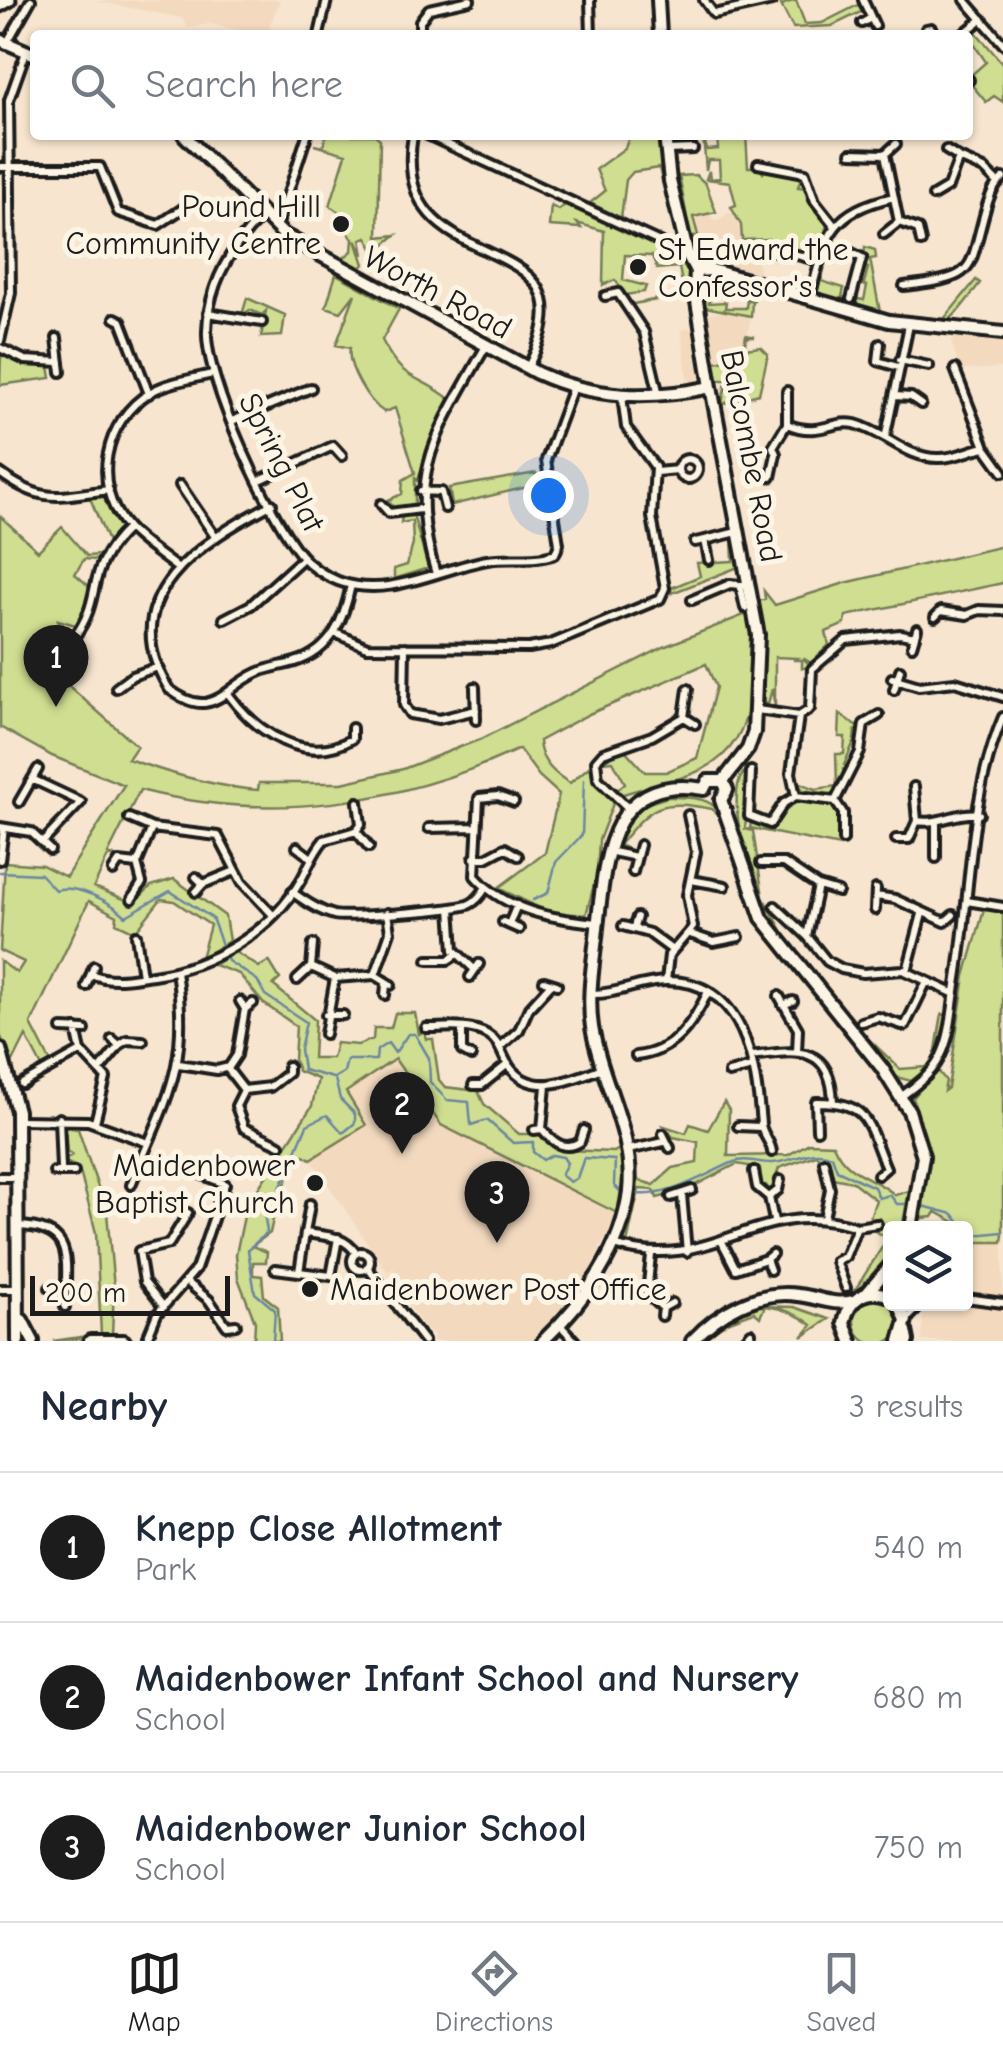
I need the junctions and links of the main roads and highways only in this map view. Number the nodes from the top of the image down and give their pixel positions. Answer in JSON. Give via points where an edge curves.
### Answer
{"nodes":[{"id":1,"x":9,"y":0,"type":"edge"},
{"id":2,"x":0,"y":5,"type":"edge"}],
"edges":[{"from":1,"to":2,"type":"main road"}]}
